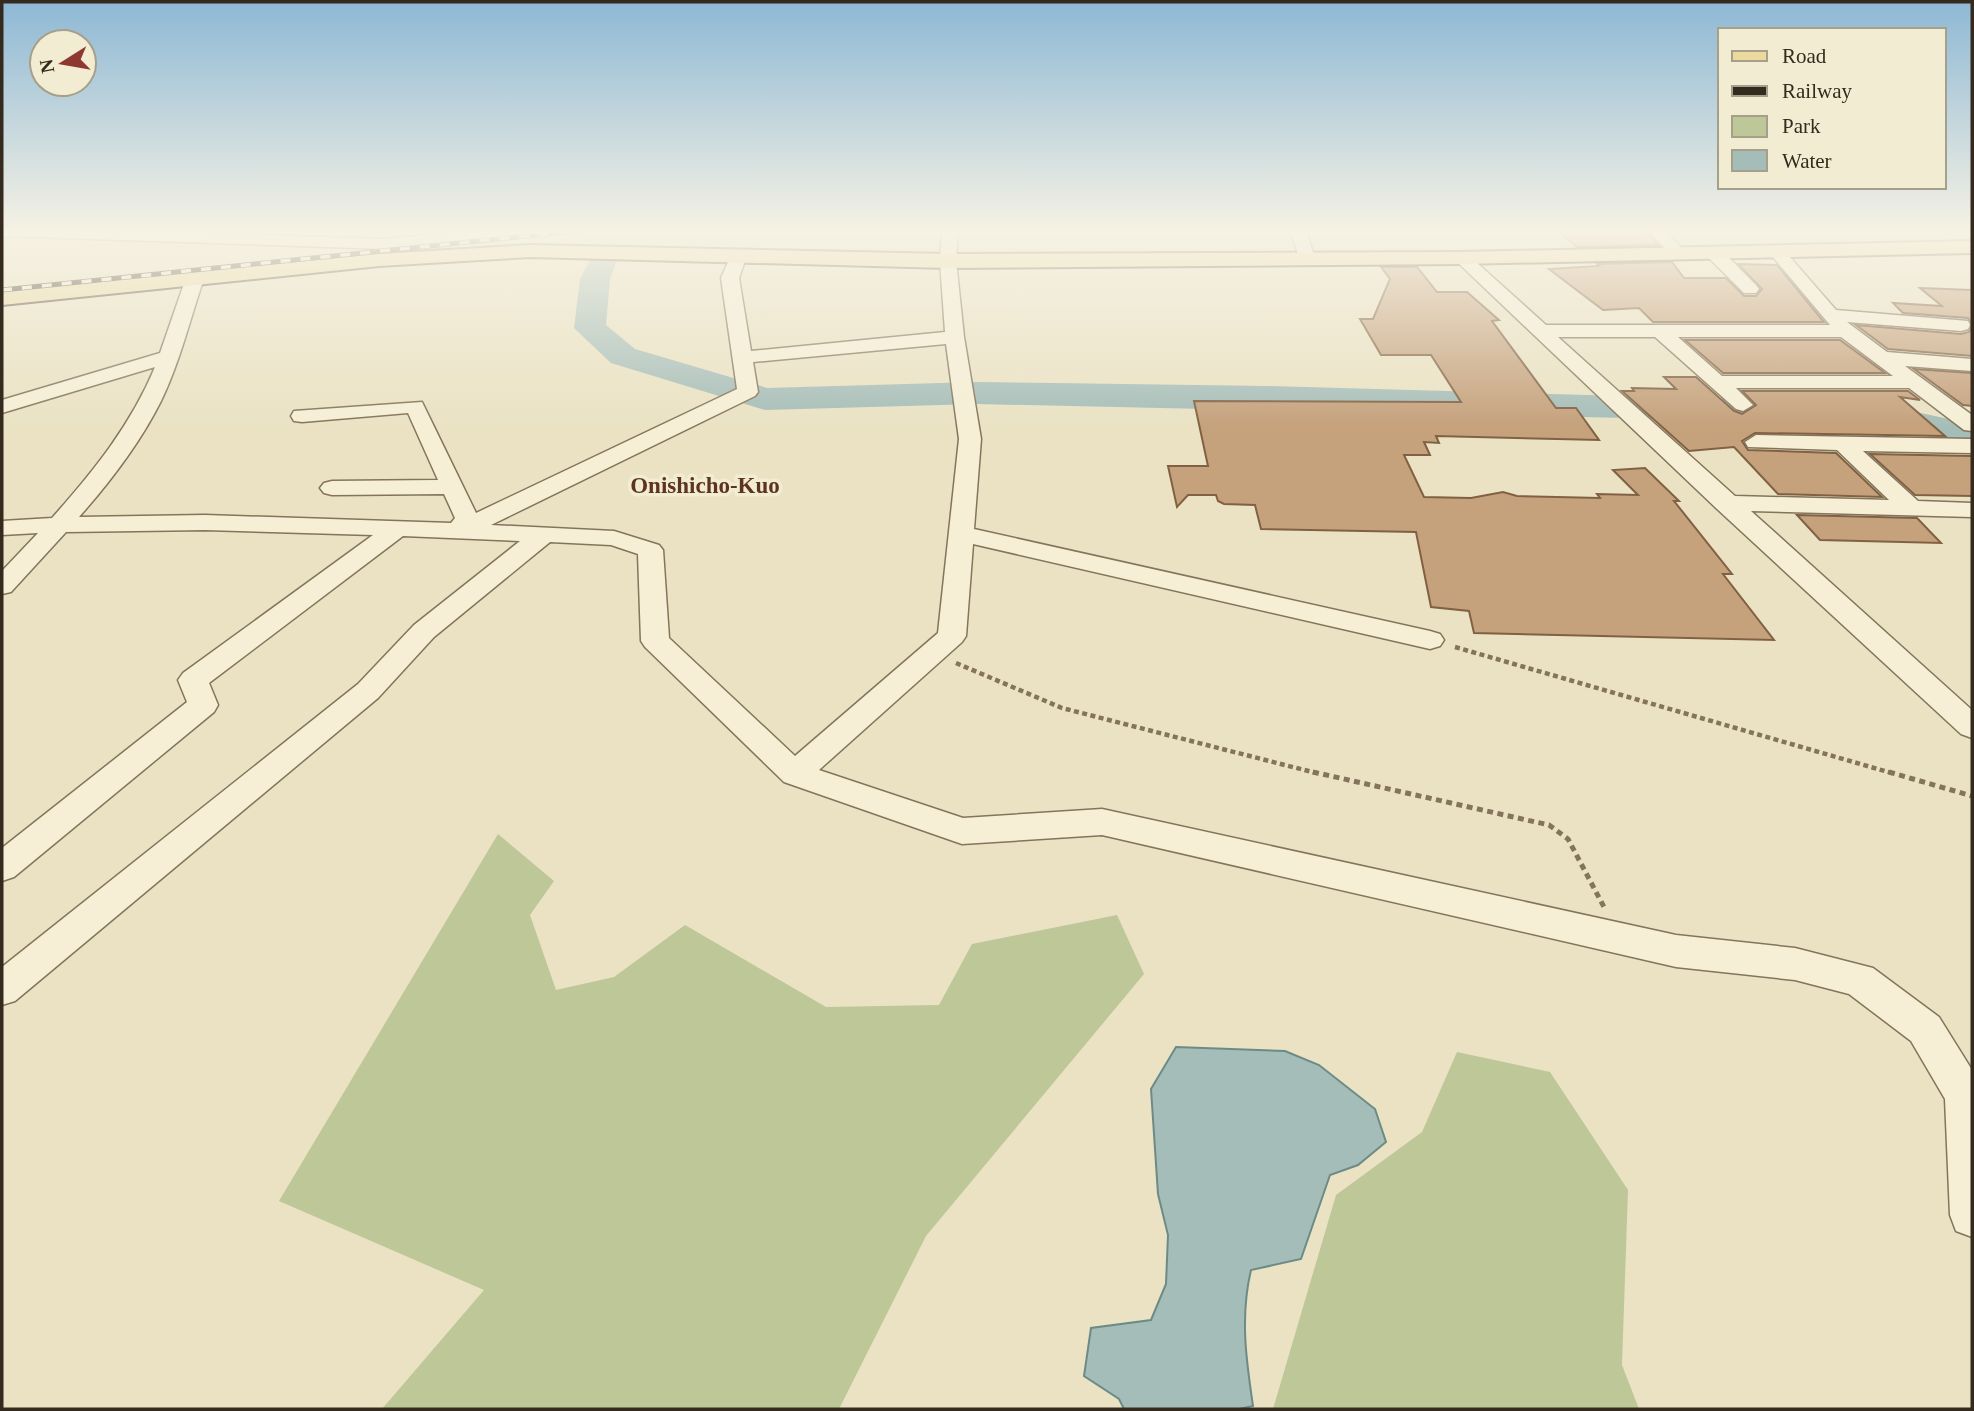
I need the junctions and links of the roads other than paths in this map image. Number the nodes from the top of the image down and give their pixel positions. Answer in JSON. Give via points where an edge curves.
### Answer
{"nodes":[{"id":1,"x":23,"y":296,"type":"edge"},
{"id":2,"x":189,"y":296,"type":"edge"},
{"id":3,"x":733,"y":296,"type":"edge"},
{"id":4,"x":951,"y":296,"type":"edge"},
{"id":5,"x":1501,"y":296,"type":"edge"},
{"id":6,"x":1818,"y":296,"type":"edge"},
{"id":7,"x":2,"y":298,"type":"edge"},
{"id":8,"x":1703,"y":309,"type":"dead end"},
{"id":9,"x":1839,"y":323,"type":"junction"},
{"id":10,"x":1961,"y":325,"type":"dead end"},
{"id":11,"x":1659,"y":330,"type":"junction"},
{"id":12,"x":1728,"y":330,"type":"junction"},
{"id":13,"x":1539,"y":331,"type":"junction"},
{"id":14,"x":955,"y":337,"type":"junction"},
{"id":15,"x":168,"y":357,"type":"junction"},
{"id":16,"x":745,"y":358,"type":"junction"},
{"id":17,"x":1880,"y":358,"type":"junction"},
{"id":18,"x":1972,"y":365,"type":"edge"},
{"id":19,"x":1717,"y":382,"type":"junction"},
{"id":20,"x":1914,"y":382,"type":"junction"},
{"id":21,"x":1743,"y":405,"type":"dead end"},
{"id":22,"x":2,"y":407,"type":"edge"},
{"id":23,"x":1962,"y":410,"type":"edge"},
{"id":24,"x":302,"y":415,"type":"dead end"},
{"id":25,"x":1972,"y":425,"type":"edge"},
{"id":26,"x":1756,"y":442,"type":"dead end"},
{"id":27,"x":1844,"y":444,"type":"junction"},
{"id":28,"x":1972,"y":446,"type":"edge"},
{"id":29,"x":452,"y":487,"type":"junction"},
{"id":30,"x":332,"y":488,"type":"dead end"},
{"id":31,"x":1724,"y":503,"type":"junction"},
{"id":32,"x":1911,"y":508,"type":"junction"},
{"id":33,"x":1972,"y":510,"type":"edge"},
{"id":34,"x":62,"y":524,"type":"junction"},
{"id":35,"x":2,"y":528,"type":"edge"},
{"id":36,"x":397,"y":530,"type":"junction"},
{"id":37,"x":457,"y":531,"type":"junction"},
{"id":38,"x":544,"y":534,"type":"junction"},
{"id":39,"x":961,"y":534,"type":"junction"},
{"id":40,"x":2,"y":586,"type":"edge"},
{"id":41,"x":1430,"y":639,"type":"road end"},
{"id":42,"x":1972,"y":727,"type":"edge"},
{"id":43,"x":795,"y":774,"type":"junction"},
{"id":44,"x":2,"y":867,"type":"edge"},
{"id":45,"x":2,"y":989,"type":"edge"},
{"id":46,"x":1972,"y":1215,"type":"edge"}],
"edges":[{"from":1,"to":7,"type":"main road"},
{"from":2,"to":15,"type":"street"},
{"from":3,"to":16,"type":"street"},
{"from":4,"to":14,"type":"street"},
{"from":5,"to":13,"type":"street"},
{"from":6,"to":9,"type":"street"},
{"from":8,"to":12,"type":"street"},
{"from":9,"to":10,"type":"street"},
{"from":9,"to":12,"type":"street"},
{"from":9,"to":17,"type":"street"},
{"from":11,"to":12,"type":"street"},
{"from":11,"to":13,"type":"street"},
{"from":11,"to":19,"type":"street"},
{"from":13,"to":31,"type":"street"},
{"from":14,"to":16,"type":"street"},
{"from":14,"to":39,"type":"street","via":[[970,439]]},
{"from":15,"to":22,"type":"street"},
{"from":15,"to":34,"type":"street","via":[[142,416]]},
{"from":16,"to":37,"type":"street","via":[[748,392]]},
{"from":17,"to":18,"type":"street"},
{"from":17,"to":20,"type":"street"},
{"from":19,"to":20,"type":"street"},
{"from":19,"to":21,"type":"street"},
{"from":20,"to":23,"type":"street"},
{"from":23,"to":25,"type":"street"},
{"from":24,"to":29,"type":"street","via":[[415,406]]},
{"from":26,"to":27,"type":"street"},
{"from":27,"to":28,"type":"street"},
{"from":27,"to":32,"type":"street"},
{"from":29,"to":30,"type":"street"},
{"from":29,"to":37,"type":"street","via":[[467,519]]},
{"from":31,"to":32,"type":"street"},
{"from":31,"to":42,"type":"street"},
{"from":32,"to":33,"type":"street"},
{"from":34,"to":35,"type":"street"},
{"from":34,"to":36,"type":"street","via":[[307,524]]},
{"from":34,"to":40,"type":"street"},
{"from":36,"to":37,"type":"street"},
{"from":36,"to":44,"type":"street","via":[[193,680],[203,705]]},
{"from":37,"to":38,"type":"street"},
{"from":38,"to":43,"type":"street","via":[[614,538],[650,550],[655,641]]},
{"from":38,"to":45,"type":"street","via":[[424,631],[368,691]]},
{"from":39,"to":41,"type":"street"},
{"from":39,"to":43,"type":"street","via":[[953,636]]},
{"from":43,"to":46,"type":"street","via":[[962,831],[1102,822],[1676,951],[1795,964],[1860,979],[1925,1029],[1965,1095]]}]}
